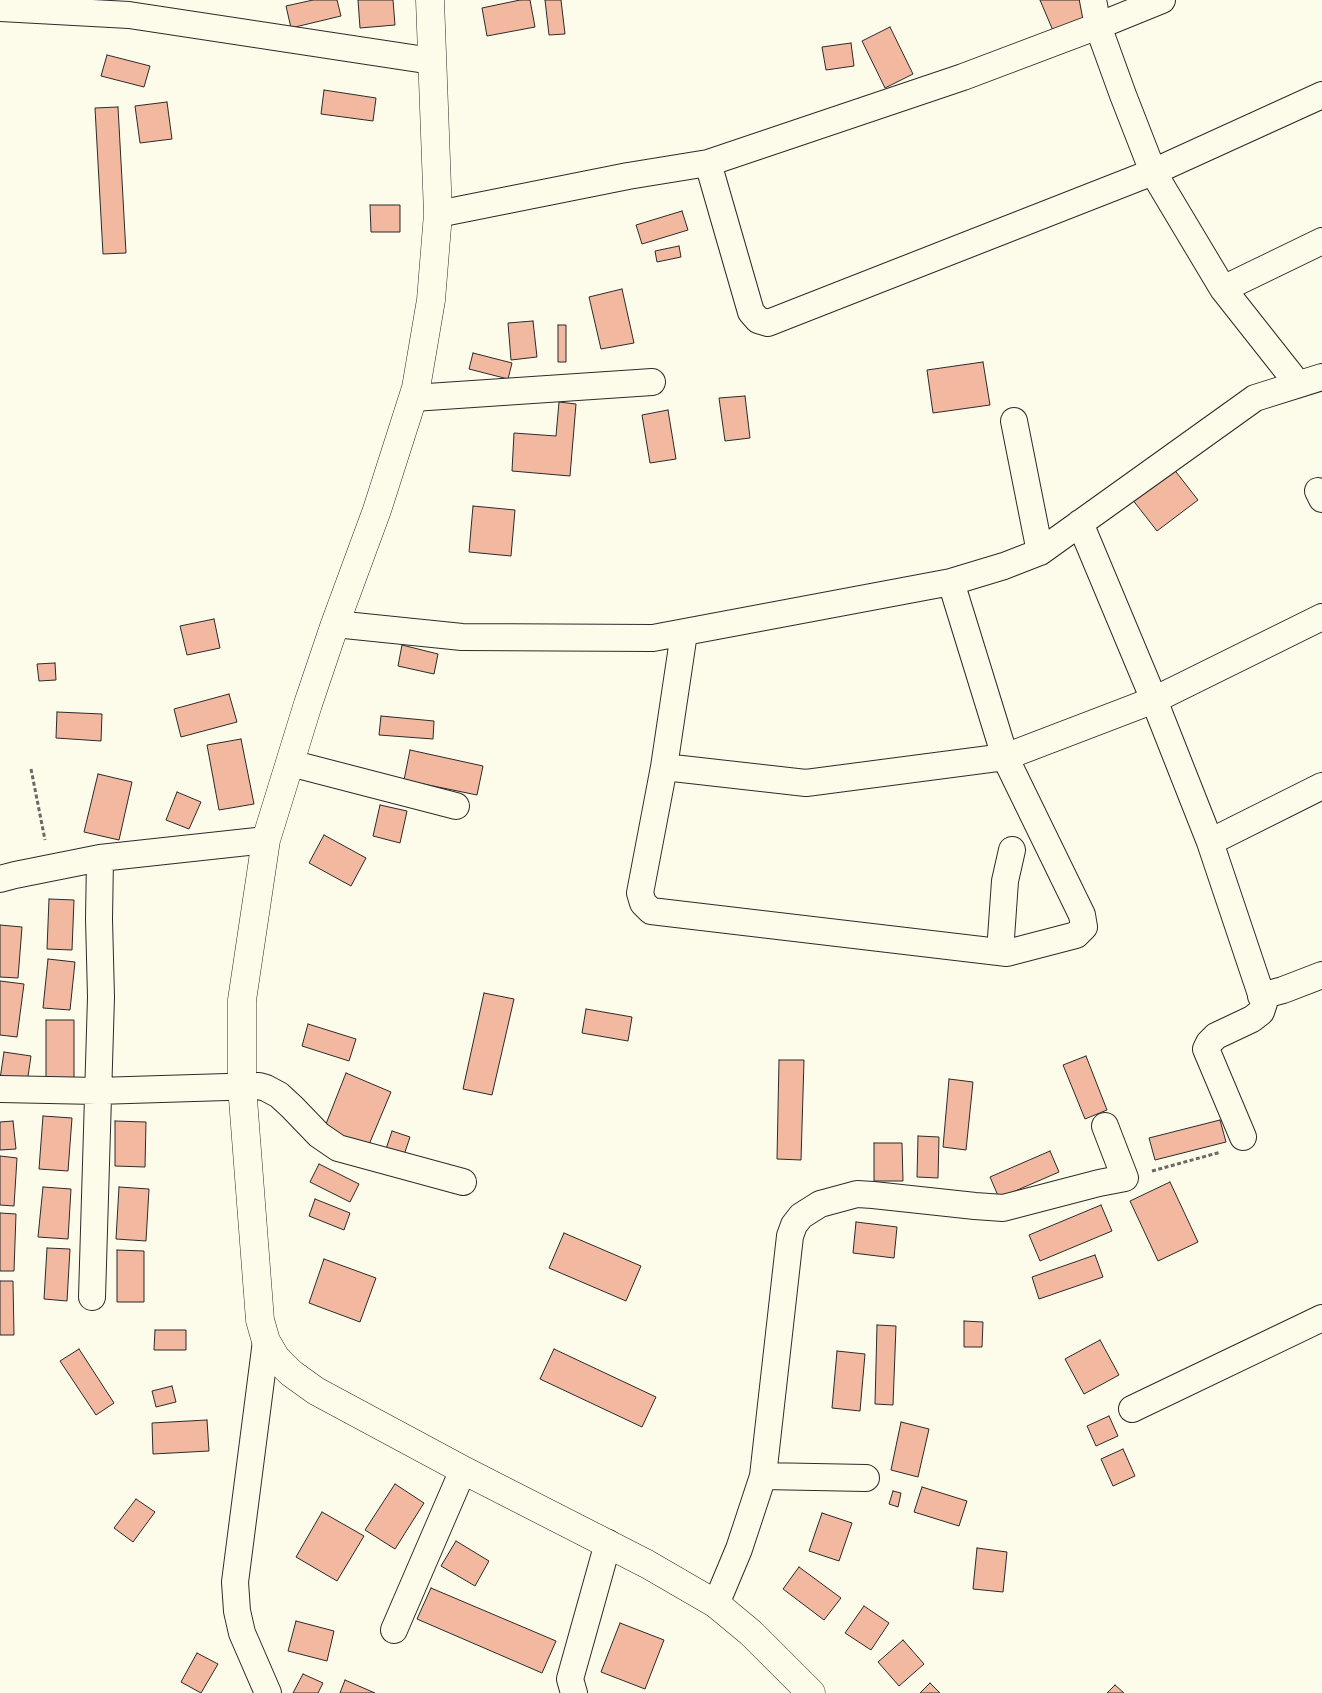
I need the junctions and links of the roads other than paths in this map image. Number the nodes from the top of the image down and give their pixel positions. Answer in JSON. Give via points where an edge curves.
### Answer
{"nodes":[{"id":1,"x":430,"y":0,"type":"edge"},
{"id":2,"x":1093,"y":0,"type":"edge"},
{"id":3,"x":1162,"y":0,"type":"edge"},
{"id":4,"x":0,"y":8,"type":"edge"},
{"id":5,"x":1098,"y":26,"type":"junction"},
{"id":6,"x":432,"y":61,"type":"junction"},
{"id":7,"x":1322,"y":95,"type":"edge"},
{"id":8,"x":708,"y":163,"type":"junction"},
{"id":9,"x":1153,"y":172,"type":"junction"},
{"id":10,"x":438,"y":214,"type":"junction"},
{"id":11,"x":1322,"y":241,"type":"edge"},
{"id":12,"x":1223,"y":289,"type":"junction"},
{"id":13,"x":1310,"y":380,"type":"edge"},
{"id":14,"x":652,"y":382,"type":"dead end"},
{"id":15,"x":413,"y":398,"type":"junction"},
{"id":16,"x":1014,"y":421,"type":"dead end"},
{"id":17,"x":1080,"y":524,"type":"junction"},
{"id":18,"x":1040,"y":552,"type":"junction"},
{"id":19,"x":951,"y":582,"type":"junction"},
{"id":20,"x":1322,"y":617,"type":"edge"},
{"id":21,"x":335,"y":624,"type":"junction"},
{"id":22,"x":684,"y":632,"type":"junction"},
{"id":23,"x":1154,"y":700,"type":"junction"},
{"id":24,"x":1005,"y":756,"type":"junction"},
{"id":25,"x":290,"y":763,"type":"junction"},
{"id":26,"x":664,"y":767,"type":"junction"},
{"id":27,"x":1322,"y":786,"type":"edge"},
{"id":28,"x":456,"y":806,"type":"dead end"},
{"id":29,"x":266,"y":840,"type":"junction"},
{"id":30,"x":1210,"y":842,"type":"junction"},
{"id":31,"x":1012,"y":850,"type":"dead end"},
{"id":32,"x":100,"y":858,"type":"junction"},
{"id":33,"x":0,"y":879,"type":"edge"},
{"id":34,"x":1000,"y":952,"type":"junction"},
{"id":35,"x":1322,"y":975,"type":"edge"},
{"id":36,"x":1261,"y":996,"type":"junction"},
{"id":37,"x":242,"y":1086,"type":"junction"},
{"id":38,"x":0,"y":1089,"type":"edge"},
{"id":39,"x":97,"y":1091,"type":"junction"},
{"id":40,"x":1105,"y":1126,"type":"dead end"},
{"id":41,"x":1243,"y":1137,"type":"road end"},
{"id":42,"x":463,"y":1182,"type":"dead end"},
{"id":43,"x":92,"y":1297,"type":"dead end"},
{"id":44,"x":1322,"y":1318,"type":"edge"},
{"id":45,"x":266,"y":1341,"type":"junction"},
{"id":46,"x":1132,"y":1409,"type":"dead end"},
{"id":47,"x":463,"y":1470,"type":"junction"},
{"id":48,"x":763,"y":1476,"type":"junction"},
{"id":49,"x":866,"y":1478,"type":"dead end"},
{"id":50,"x":608,"y":1543,"type":"junction"},
{"id":51,"x":716,"y":1604,"type":"junction"},
{"id":52,"x":394,"y":1630,"type":"dead end"},
{"id":53,"x":268,"y":1693,"type":"edge"},
{"id":54,"x":574,"y":1693,"type":"edge"},
{"id":55,"x":811,"y":1693,"type":"edge"}],
"edges":[{"from":1,"to":6,"type":"street"},
{"from":2,"to":5,"type":"street"},
{"from":3,"to":5,"type":"street"},
{"from":4,"to":6,"type":"street","via":[[129,15]]},
{"from":5,"to":8,"type":"street","via":[[963,77]]},
{"from":5,"to":9,"type":"street"},
{"from":6,"to":10,"type":"street"},
{"from":7,"to":9,"type":"street"},
{"from":8,"to":9,"type":"street","via":[[751,312],[758,320],[768,323]]},
{"from":8,"to":10,"type":"street"},
{"from":9,"to":12,"type":"street"},
{"from":10,"to":15,"type":"street","via":[[431,300]]},
{"from":11,"to":12,"type":"street"},
{"from":12,"to":13,"type":"street"},
{"from":13,"to":17,"type":"street","via":[[1256,398]]},
{"from":14,"to":15,"type":"street"},
{"from":15,"to":21,"type":"street","via":[[377,510]]},
{"from":16,"to":18,"type":"street"},
{"from":17,"to":18,"type":"street"},
{"from":17,"to":23,"type":"street"},
{"from":18,"to":19,"type":"street"},
{"from":19,"to":22,"type":"street"},
{"from":19,"to":24,"type":"street"},
{"from":20,"to":23,"type":"street"},
{"from":21,"to":22,"type":"street","via":[[462,637],[653,638]]},
{"from":21,"to":25,"type":"street"},
{"from":22,"to":26,"type":"street"},
{"from":23,"to":24,"type":"street"},
{"from":23,"to":30,"type":"street"},
{"from":24,"to":26,"type":"street","via":[[806,783]]},
{"from":24,"to":34,"type":"street","via":[[1082,915],[1084,927],[1076,935]]},
{"from":25,"to":28,"type":"street"},
{"from":25,"to":29,"type":"street"},
{"from":26,"to":34,"type":"street","via":[[640,893],[643,903],[651,911]]},
{"from":27,"to":30,"type":"street"},
{"from":29,"to":32,"type":"street"},
{"from":29,"to":37,"type":"street","via":[[242,1000]]},
{"from":30,"to":36,"type":"street"},
{"from":31,"to":34,"type":"street","via":[[1005,881]]},
{"from":32,"to":33,"type":"street"},
{"from":32,"to":39,"type":"street","via":[[101,997]]},
{"from":35,"to":36,"type":"street"},
{"from":36,"to":41,"type":"street","via":[[1264,1004],[1261,1012],[1216,1036],[1206,1049]]},
{"from":37,"to":39,"type":"street"},
{"from":37,"to":42,"type":"street","via":[[259,1086],[279,1095],[319,1135],[338,1148]]},
{"from":37,"to":45,"type":"street","via":[[257,1298]]},
{"from":38,"to":39,"type":"street"},
{"from":39,"to":43,"type":"street"},
{"from":40,"to":48,"type":"street","via":[[1125,1178],[1003,1208],[857,1194],[820,1204],[801,1216],[790,1236]]},
{"from":44,"to":46,"type":"street"},
{"from":45,"to":47,"type":"street","via":[[291,1374]]},
{"from":45,"to":53,"type":"street","via":[[235,1582],[242,1633]]},
{"from":47,"to":50,"type":"street"},
{"from":47,"to":52,"type":"street"},
{"from":48,"to":49,"type":"street"},
{"from":48,"to":51,"type":"street","via":[[739,1549]]},
{"from":50,"to":51,"type":"street"},
{"from":50,"to":54,"type":"street","via":[[570,1679]]},
{"from":51,"to":55,"type":"street","via":[[751,1633]]}]}
